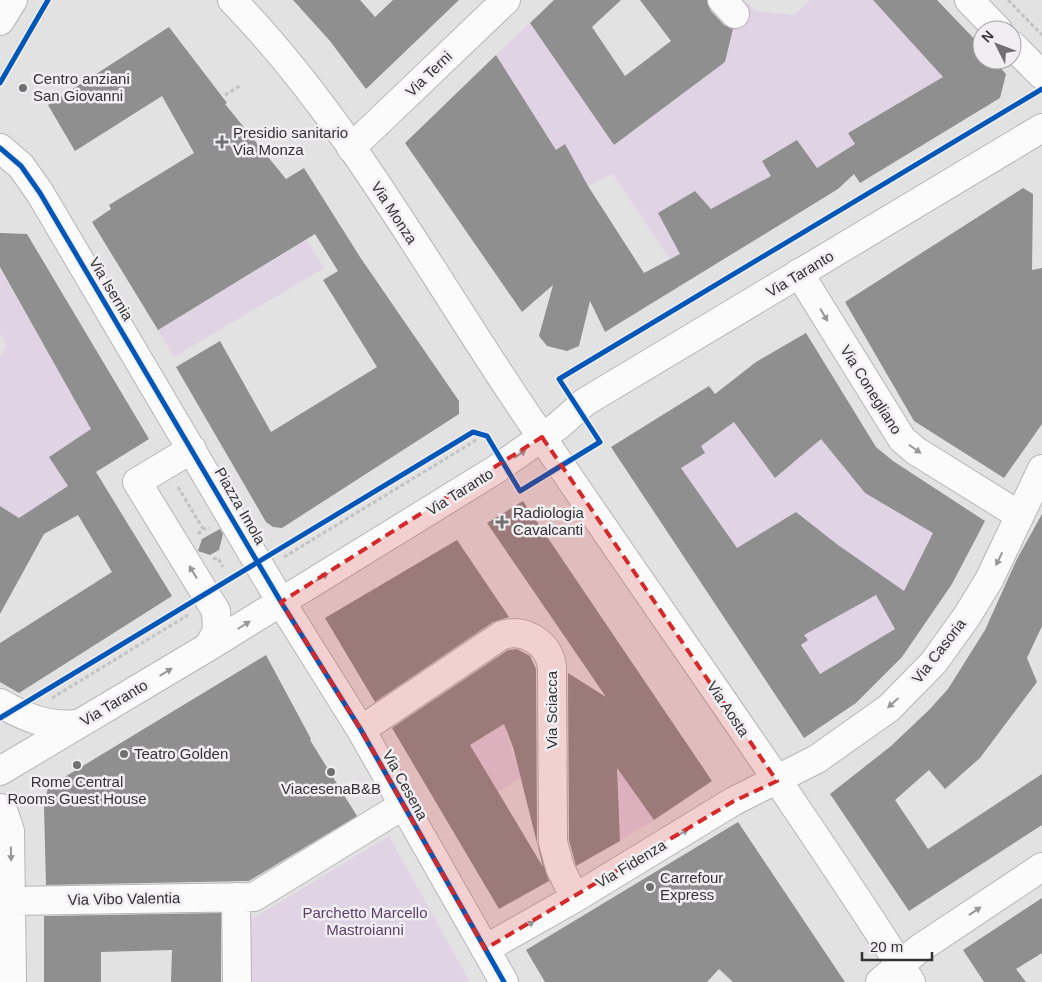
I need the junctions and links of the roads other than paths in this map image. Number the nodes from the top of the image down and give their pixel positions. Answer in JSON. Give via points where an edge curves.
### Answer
{"nodes":[{"id":1,"x":13,"y":0,"type":"edge"},
{"id":2,"x":232,"y":0,"type":"edge"},
{"id":3,"x":506,"y":0,"type":"edge"},
{"id":4,"x":969,"y":0,"type":"edge"},
{"id":5,"x":988,"y":20,"type":"edge"},
{"id":6,"x":0,"y":22,"type":"edge"},
{"id":7,"x":1022,"y":55,"type":"edge"},
{"id":8,"x":1042,"y":76,"type":"edge"},
{"id":9,"x":1042,"y":128,"type":"edge"},
{"id":10,"x":0,"y":148,"type":"edge"},
{"id":11,"x":351,"y":148,"type":"junction"},
{"id":12,"x":799,"y":273,"type":"junction"},
{"id":13,"x":542,"y":437,"type":"junction"},
{"id":14,"x":192,"y":449,"type":"junction"},
{"id":15,"x":1042,"y":469,"type":"edge"},
{"id":16,"x":1019,"y":515,"type":"junction"},
{"id":17,"x":281,"y":602,"type":"junction"},
{"id":18,"x":208,"y":647,"type":"junction"},
{"id":19,"x":0,"y":704,"type":"edge"},
{"id":20,"x":78,"y":724,"type":"junction"},
{"id":21,"x":361,"y":730,"type":"junction"},
{"id":22,"x":0,"y":771,"type":"edge"},
{"id":23,"x":777,"y":781,"type":"junction"},
{"id":24,"x":402,"y":806,"type":"junction"},
{"id":25,"x":0,"y":808,"type":"edge"},
{"id":26,"x":1042,"y":867,"type":"edge"},
{"id":27,"x":236,"y":896,"type":"junction"},
{"id":28,"x":575,"y":898,"type":"junction"},
{"id":29,"x":12,"y":901,"type":"junction"},
{"id":30,"x":485,"y":949,"type":"junction"},
{"id":31,"x":906,"y":973,"type":"edge"},
{"id":32,"x":12,"y":982,"type":"edge"},
{"id":33,"x":237,"y":982,"type":"edge"},
{"id":34,"x":504,"y":982,"type":"edge"},
{"id":35,"x":880,"y":982,"type":"edge"}],
"edges":[{"from":1,"to":6,"type":"street"},
{"from":2,"to":11,"type":"street","name":"Via Monza","via":[[274,45]]},
{"from":3,"to":11,"type":"street","name":"Via Terni"},
{"from":4,"to":5,"type":"street"},
{"from":7,"to":8,"type":"street"},
{"from":9,"to":12,"type":"street","name":"Via Taranto"},
{"from":10,"to":14,"type":"street","name":"Via Isernia","via":[[21,166],[40,193]]},
{"from":11,"to":13,"type":"street","name":"Via Monza"},
{"from":12,"to":13,"type":"street","name":"Via Taranto","via":[[586,402]]},
{"from":12,"to":16,"type":"street","name":"Via Conegliano","one_way":true,"via":[[902,439]]},
{"from":17,"to":13,"type":"street","name":"Via Taranto","one_way":true,"via":[[504,464]]},
{"from":13,"to":23,"type":"street","name":"Via Aosta"},
{"from":14,"to":17,"type":"street","name":"Piazza Imola"},
{"from":18,"to":14,"type":"street","one_way":true,"via":[[216,631],[216,611],[137,482]]},
{"from":15,"to":16,"type":"street","name":"Via Casoria"},
{"from":16,"to":23,"type":"street","name":"Via Casoria","one_way":true,"via":[[980,597],[948,645],[920,678],[864,728]]},
{"from":18,"to":17,"type":"street","name":"Via Taranto","one_way":true},
{"from":17,"to":21,"type":"street","name":"Via Cesena"},
{"from":20,"to":18,"type":"street","name":"Via Taranto","one_way":true},
{"from":19,"to":20,"type":"street","via":[[39,722],[57,726]]},
{"from":20,"to":22,"type":"street","name":"Via Taranto"},
{"from":21,"to":24,"type":"street","name":"Via Cesena"},
{"from":21,"to":28,"type":"street","name":"Via Sciacca","via":[[502,635],[522,634],[541,644],[548,650],[552,667],[553,842],[560,868]]},
{"from":28,"to":23,"type":"street","name":"Via Fidenza","one_way":true,"via":[[734,802]]},
{"from":23,"to":31,"type":"street","name":"Via Aosta"},
{"from":24,"to":27,"type":"street","name":"Via Vibo Valentia","via":[[254,897]]},
{"from":24,"to":30,"type":"street","name":"Via Cesena"},
{"from":25,"to":29,"type":"street","one_way":true,"via":[[10,831]]},
{"from":31,"to":26,"type":"street","one_way":true},
{"from":27,"to":29,"type":"street","name":"Via Vibo Valentia"},
{"from":27,"to":33,"type":"street"},
{"from":30,"to":28,"type":"street","name":"Via Fidenza","one_way":true},
{"from":29,"to":32,"type":"street"},
{"from":30,"to":34,"type":"street","name":"Via Cesena"},
{"from":31,"to":35,"type":"street"}]}
